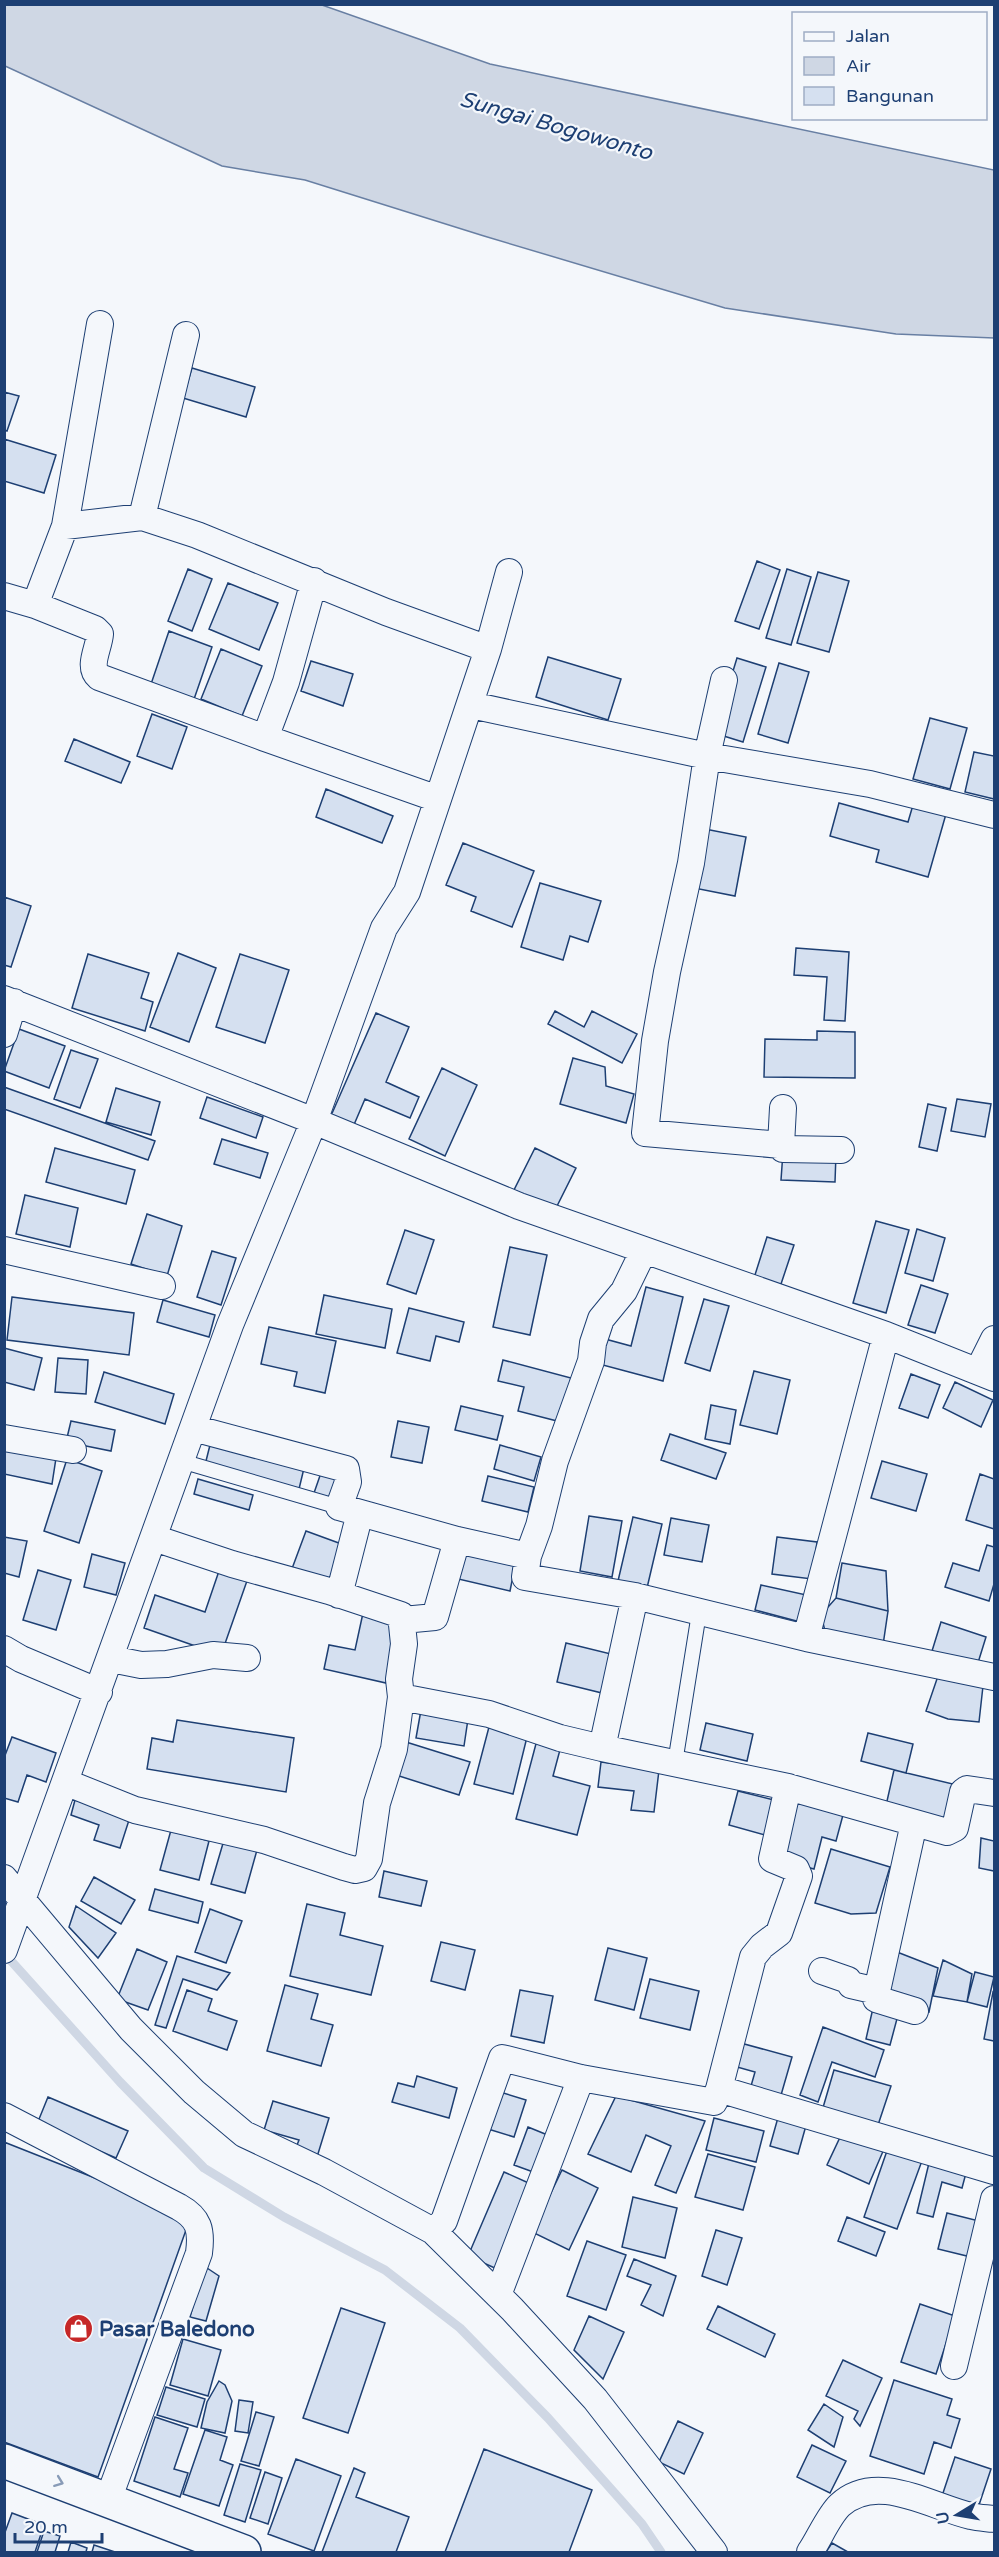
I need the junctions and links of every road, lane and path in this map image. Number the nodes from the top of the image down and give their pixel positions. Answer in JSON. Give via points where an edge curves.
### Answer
{"nodes":[{"id":1,"x":100,"y":324,"type":"dead end"},
{"id":2,"x":186,"y":335,"type":"dead end"},
{"id":3,"x":142,"y":517,"type":"junction"},
{"id":4,"x":65,"y":526,"type":"junction"},
{"id":5,"x":509,"y":572,"type":"dead end"},
{"id":6,"x":314,"y":582,"type":"junction"},
{"id":7,"x":4,"y":596,"type":"edge"},
{"id":8,"x":35,"y":606,"type":"junction"},
{"id":9,"x":489,"y":649,"type":"junction"},
{"id":10,"x":724,"y":680,"type":"dead end"},
{"id":11,"x":471,"y":705,"type":"junction"},
{"id":12,"x":265,"y":738,"type":"junction"},
{"id":13,"x":707,"y":756,"type":"junction"},
{"id":14,"x":438,"y":799,"type":"junction"},
{"id":15,"x":994,"y":815,"type":"edge"},
{"id":16,"x":9,"y":1001,"type":"edge"},
{"id":17,"x":4,"y":1034,"type":"edge"},
{"id":18,"x":783,"y":1108,"type":"dead end"},
{"id":19,"x":314,"y":1121,"type":"junction"},
{"id":20,"x":781,"y":1145,"type":"junction"},
{"id":21,"x":841,"y":1150,"type":"dead end"},
{"id":22,"x":644,"y":1250,"type":"junction"},
{"id":23,"x":6,"y":1257,"type":"edge"},
{"id":24,"x":162,"y":1286,"type":"dead end"},
{"id":25,"x":886,"y":1335,"type":"junction"},
{"id":26,"x":994,"y":1339,"type":"edge"},
{"id":27,"x":986,"y":1375,"type":"edge"},
{"id":28,"x":193,"y":1428,"type":"junction"},
{"id":29,"x":4,"y":1438,"type":"edge"},
{"id":30,"x":73,"y":1450,"type":"dead end"},
{"id":31,"x":181,"y":1461,"type":"junction"},
{"id":32,"x":350,"y":1510,"type":"junction"},
{"id":33,"x":154,"y":1538,"type":"junction"},
{"id":34,"x":457,"y":1540,"type":"junction"},
{"id":35,"x":528,"y":1556,"type":"junction"},
{"id":36,"x":339,"y":1594,"type":"junction"},
{"id":37,"x":635,"y":1596,"type":"junction"},
{"id":38,"x":699,"y":1613,"type":"junction"},
{"id":39,"x":403,"y":1620,"type":"junction"},
{"id":40,"x":806,"y":1638,"type":"junction"},
{"id":41,"x":4,"y":1649,"type":"edge"},
{"id":42,"x":247,"y":1658,"type":"dead end"},
{"id":43,"x":111,"y":1659,"type":"junction"},
{"id":44,"x":994,"y":1677,"type":"edge"},
{"id":45,"x":99,"y":1692,"type":"junction"},
{"id":46,"x":401,"y":1696,"type":"junction"},
{"id":47,"x":602,"y":1748,"type":"junction"},
{"id":48,"x":675,"y":1763,"type":"junction"},
{"id":49,"x":65,"y":1782,"type":"junction"},
{"id":50,"x":788,"y":1787,"type":"junction"},
{"id":51,"x":994,"y":1793,"type":"edge"},
{"id":52,"x":914,"y":1823,"type":"junction"},
{"id":53,"x":4,"y":1878,"type":"edge"},
{"id":54,"x":20,"y":1910,"type":"junction"},
{"id":55,"x":4,"y":1950,"type":"edge"},
{"id":56,"x":822,"y":1971,"type":"dead end"},
{"id":57,"x":877,"y":1991,"type":"junction"},
{"id":58,"x":915,"y":2012,"type":"dead end"},
{"id":59,"x":581,"y":2078,"type":"junction"},
{"id":60,"x":719,"y":2089,"type":"junction"},
{"id":61,"x":4,"y":2116,"type":"edge"},
{"id":62,"x":994,"y":2171,"type":"edge"},
{"id":63,"x":994,"y":2199,"type":"edge"},
{"id":64,"x":433,"y":2231,"type":"junction"},
{"id":65,"x":498,"y":2295,"type":"junction"},
{"id":66,"x":954,"y":2366,"type":"dead end"},
{"id":67,"x":4,"y":2461,"type":"edge"},
{"id":68,"x":108,"y":2500,"type":"junction"},
{"id":69,"x":994,"y":2518,"type":"edge"},
{"id":70,"x":243,"y":2553,"type":"edge"},
{"id":71,"x":714,"y":2553,"type":"edge"},
{"id":72,"x":810,"y":2553,"type":"edge"}],
"edges":[{"from":1,"to":4,"type":"street"},
{"from":2,"to":3,"type":"street"},
{"from":3,"to":4,"type":"street"},
{"from":3,"to":6,"type":"street"},
{"from":4,"to":8,"type":"street"},
{"from":5,"to":9,"type":"street"},
{"from":6,"to":9,"type":"street"},
{"from":6,"to":12,"type":"street","via":[[286,682]]},
{"from":7,"to":8,"type":"street"},
{"from":8,"to":12,"type":"street","via":[[100,634],[93,666],[99,677]]},
{"from":9,"to":11,"type":"street"},
{"from":10,"to":13,"type":"street"},
{"from":11,"to":13,"type":"street"},
{"from":11,"to":14,"type":"street"},
{"from":12,"to":14,"type":"street"},
{"from":13,"to":15,"type":"street","via":[[870,784]]},
{"from":13,"to":20,"type":"street","via":[[691,864],[655,1041],[645,1133]]},
{"from":14,"to":19,"type":"street","via":[[407,892],[384,928]]},
{"from":16,"to":17,"type":"street"},
{"from":16,"to":19,"type":"street"},
{"from":18,"to":20,"type":"street"},
{"from":19,"to":22,"type":"street","via":[[519,1206]]},
{"from":19,"to":28,"type":"street","via":[[230,1325]]},
{"from":20,"to":21,"type":"street","via":[[783,1149]]},
{"from":22,"to":25,"type":"street"},
{"from":22,"to":35,"type":"street","via":[[624,1291],[601,1319]]},
{"from":23,"to":24,"type":"street"},
{"from":25,"to":27,"type":"street"},
{"from":25,"to":40,"type":"street"},
{"from":26,"to":27,"type":"street"},
{"from":28,"to":31,"type":"street"},
{"from":28,"to":32,"type":"street","via":[[346,1469]]},
{"from":29,"to":30,"type":"street"},
{"from":31,"to":32,"type":"lane"},
{"from":31,"to":33,"type":"street"},
{"from":32,"to":34,"type":"street"},
{"from":32,"to":36,"type":"street"},
{"from":33,"to":36,"type":"street"},
{"from":33,"to":43,"type":"street"},
{"from":34,"to":35,"type":"street"},
{"from":34,"to":39,"type":"street","via":[[435,1617]]},
{"from":35,"to":37,"type":"street","via":[[524,1573],[529,1579]]},
{"from":36,"to":39,"type":"street","via":[[397,1614]]},
{"from":37,"to":38,"type":"street"},
{"from":37,"to":47,"type":"street"},
{"from":38,"to":40,"type":"street"},
{"from":38,"to":48,"type":"lane"},
{"from":39,"to":46,"type":"street"},
{"from":40,"to":44,"type":"street"},
{"from":41,"to":45,"type":"street"},
{"from":42,"to":43,"type":"street","via":[[213,1655],[141,1665]]},
{"from":43,"to":45,"type":"street"},
{"from":45,"to":49,"type":"street"},
{"from":46,"to":47,"type":"street","via":[[489,1714]]},
{"from":46,"to":49,"type":"street","via":[[394,1749],[377,1803],[369,1859],[364,1868],[344,1867],[264,1840],[135,1810]]},
{"from":47,"to":48,"type":"street"},
{"from":48,"to":50,"type":"street"},
{"from":49,"to":54,"type":"street"},
{"from":50,"to":52,"type":"street"},
{"from":50,"to":60,"type":"street","via":[[772,1858],[796,1869],[799,1876],[778,1932],[753,1957]]},
{"from":51,"to":52,"type":"street","via":[[967,1789],[963,1792],[951,1832]]},
{"from":52,"to":57,"type":"street"},
{"from":53,"to":54,"type":"street"},
{"from":54,"to":55,"type":"street"},
{"from":54,"to":64,"type":"street","via":[[130,2029],[244,2134]]},
{"from":56,"to":57,"type":"street","via":[[848,1980],[851,1985]]},
{"from":57,"to":58,"type":"street","via":[[876,1999]]},
{"from":59,"to":60,"type":"street","via":[[714,2102]]},
{"from":59,"to":64,"type":"street","via":[[502,2058],[444,2221]]},
{"from":59,"to":65,"type":"street"},
{"from":60,"to":62,"type":"street"},
{"from":61,"to":68,"type":"street","via":[[193,2215],[198,2229],[199,2253]]},
{"from":63,"to":66,"type":"street"},
{"from":64,"to":65,"type":"street"},
{"from":65,"to":71,"type":"street","via":[[595,2399]]},
{"from":67,"to":68,"type":"main road","one_way":true},
{"from":68,"to":70,"type":"main road"},
{"from":69,"to":72,"type":"street","via":[[972,2516],[876,2490],[856,2495],[839,2506]]}]}
